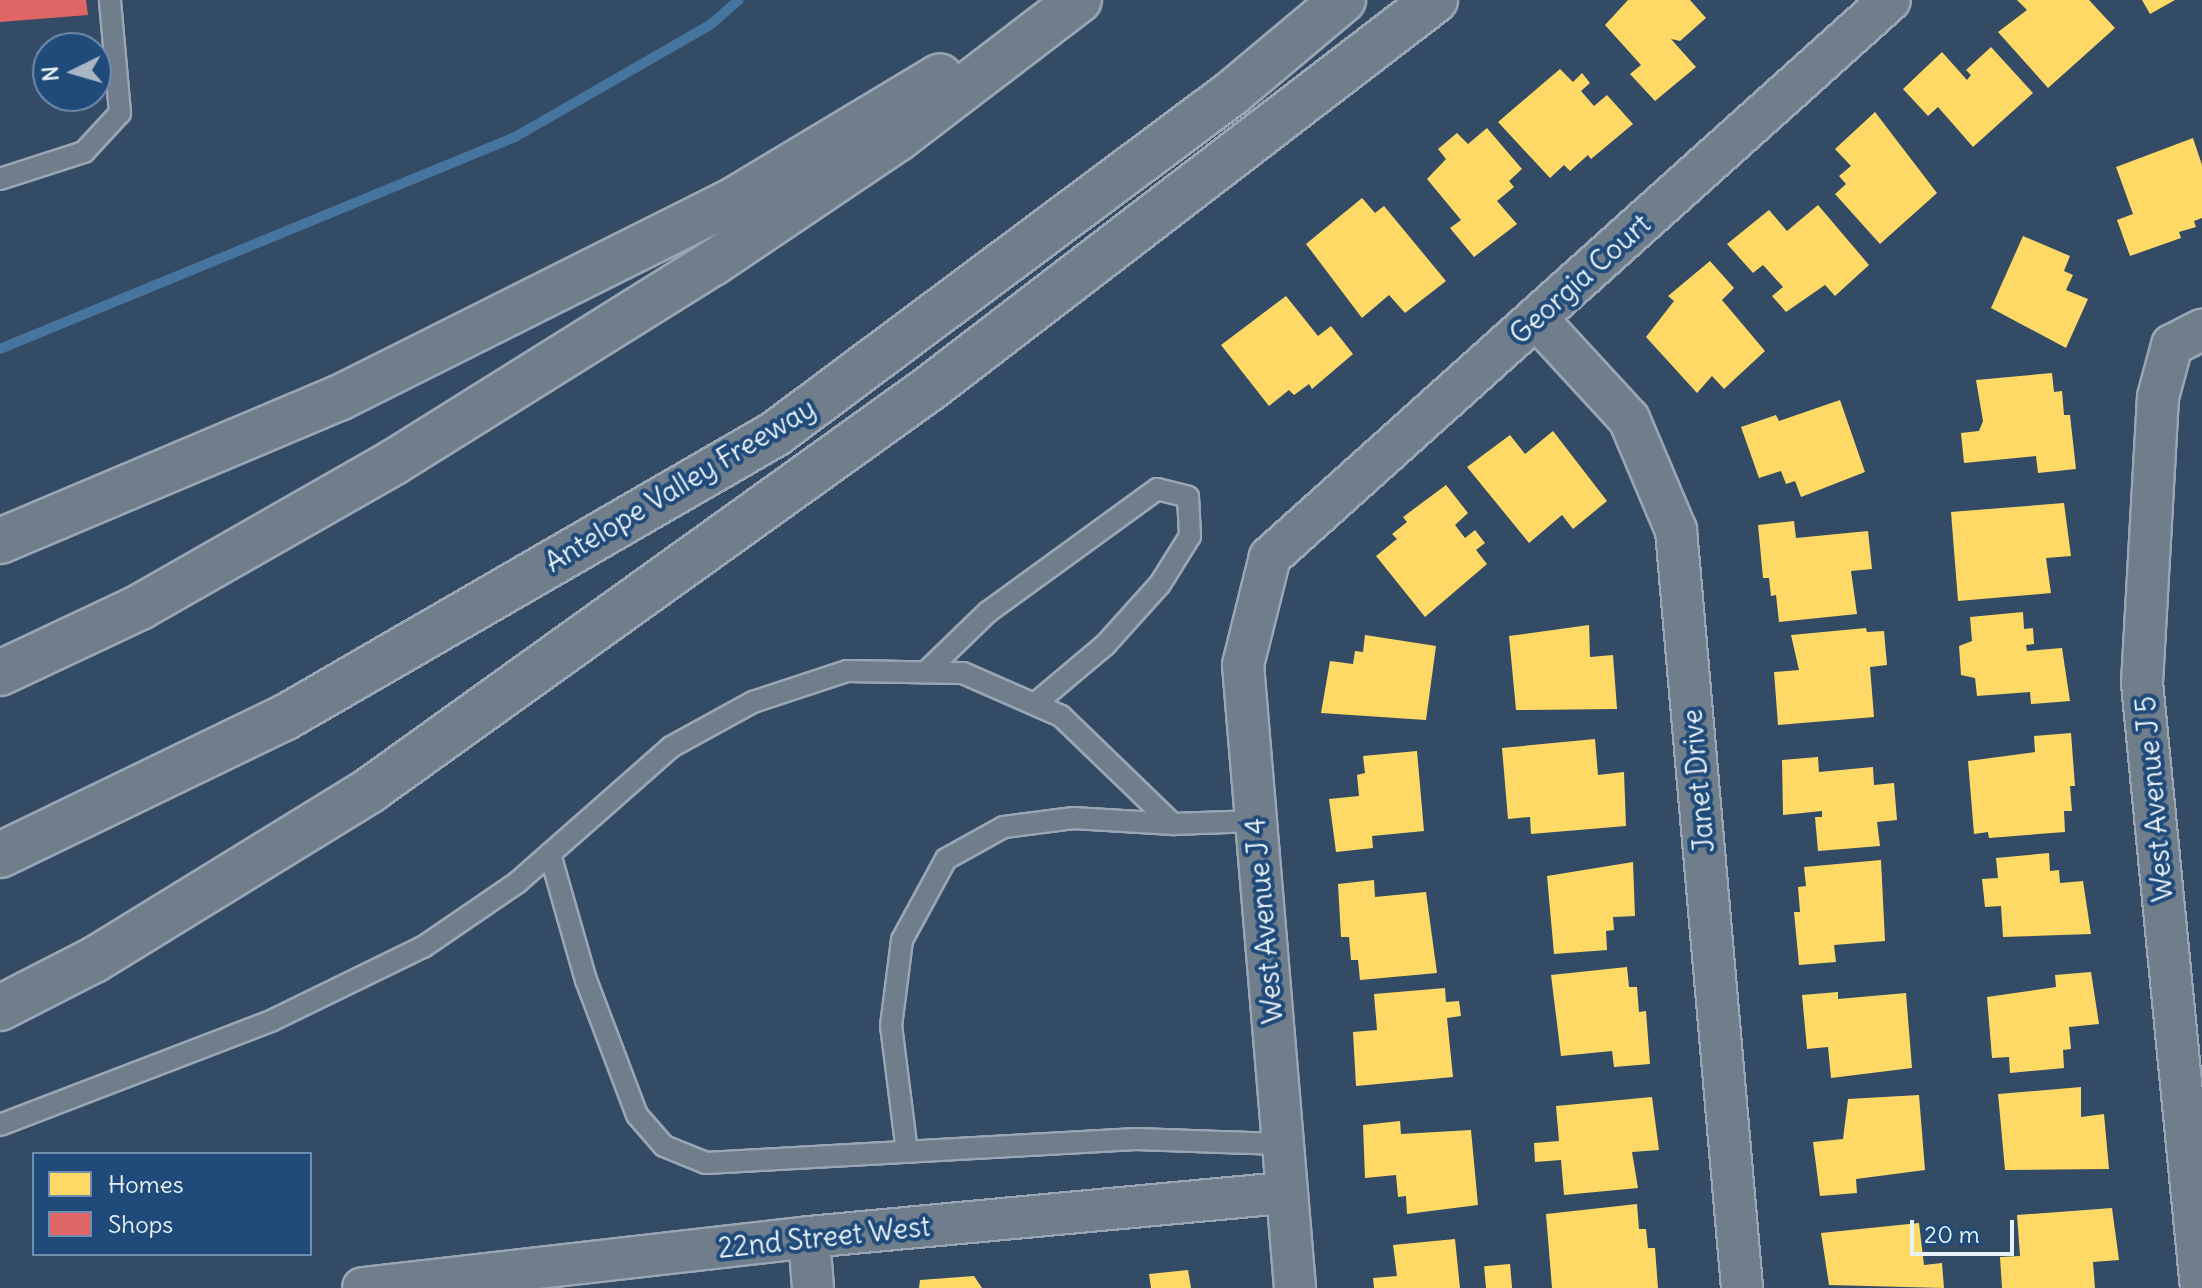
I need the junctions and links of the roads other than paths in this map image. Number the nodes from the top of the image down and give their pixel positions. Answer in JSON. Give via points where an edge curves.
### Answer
{"nodes":[{"id":1,"x":110,"y":0,"type":"edge"},
{"id":2,"x":1065,"y":0,"type":"edge"},
{"id":3,"x":1079,"y":0,"type":"edge"},
{"id":4,"x":1343,"y":0,"type":"edge"},
{"id":5,"x":1435,"y":0,"type":"edge"},
{"id":6,"x":1890,"y":0,"type":"edge"},
{"id":7,"x":0,"y":179,"type":"edge"},
{"id":8,"x":1536,"y":318,"type":"junction"},
{"id":9,"x":2202,"y":330,"type":"edge"},
{"id":10,"x":0,"y":541,"type":"edge"},
{"id":11,"x":1270,"y":557,"type":"joint"},
{"id":12,"x":926,"y":672,"type":"junction"},
{"id":13,"x":0,"y":673,"type":"edge"},
{"id":14,"x":1035,"y":704,"type":"junction"},
{"id":15,"x":1256,"y":821,"type":"junction"},
{"id":16,"x":1173,"y":824,"type":"junction"},
{"id":17,"x":550,"y":854,"type":"junction"},
{"id":18,"x":0,"y":855,"type":"edge"},
{"id":19,"x":0,"y":1008,"type":"edge"},
{"id":20,"x":0,"y":1125,"type":"edge"},
{"id":21,"x":1282,"y":1144,"type":"junction"},
{"id":22,"x":907,"y":1152,"type":"junction"},
{"id":23,"x":1287,"y":1193,"type":"junction"},
{"id":24,"x":809,"y":1237,"type":"junction"},
{"id":25,"x":363,"y":1288,"type":"edge"},
{"id":26,"x":813,"y":1288,"type":"edge"},
{"id":27,"x":1295,"y":1288,"type":"edge"},
{"id":28,"x":1742,"y":1288,"type":"edge"},
{"id":29,"x":2201,"y":1288,"type":"edge"}],
"edges":[{"from":1,"to":7,"type":"lane","via":[[120,113],[84,152]]},
{"from":2,"to":10,"type":"highway","via":[[734,200],[339,398]]},
{"from":3,"to":13,"type":"highway","via":[[897,139],[633,313],[140,607]]},
{"from":4,"to":18,"type":"highway","name":"Antelope Valley Freeway","via":[[1232,93],[775,434],[284,718]]},
{"from":5,"to":19,"type":"highway","via":[[930,388],[370,790],[94,960]]},
{"from":6,"to":8,"type":"street","name":"Georgia Court"},
{"from":8,"to":11,"type":"street","name":"Georgia Court"},
{"from":8,"to":28,"type":"street","name":"Janet Drive","via":[[1629,419],[1676,530]]},
{"from":9,"to":29,"type":"street","name":"West Avenue J 5","via":[[2172,345],[2158,397],[2142,683]]},
{"from":11,"to":15,"type":"street","name":"West Avenue J 4","via":[[1243,665]]},
{"from":12,"to":14,"type":"lane","via":[[963,673]]},
{"from":12,"to":14,"type":"lane","via":[[988,612],[1157,489],[1188,497],[1190,536],[1160,584],[1105,645]]},
{"from":12,"to":17,"type":"lane","via":[[847,671],[753,702],[671,747]]},
{"from":14,"to":16,"type":"lane","via":[[1061,716]]},
{"from":15,"to":16,"type":"lane"},
{"from":15,"to":21,"type":"street","name":"West Avenue J 4"},
{"from":16,"to":22,"type":"lane","via":[[1073,818],[1004,827],[946,859],[902,940],[900,955],[891,1026]]},
{"from":17,"to":20,"type":"lane","via":[[423,947],[271,1021]]},
{"from":17,"to":22,"type":"lane","via":[[586,980],[637,1115],[664,1146],[706,1163]]},
{"from":21,"to":22,"type":"lane","via":[[1136,1139]]},
{"from":21,"to":23,"type":"street","name":"West Avenue J 4"},
{"from":23,"to":24,"type":"street","name":"22nd Street West"},
{"from":23,"to":27,"type":"street","name":"West Avenue J 4"},
{"from":24,"to":25,"type":"street","name":"22nd Street West"},
{"from":24,"to":26,"type":"street"}]}
